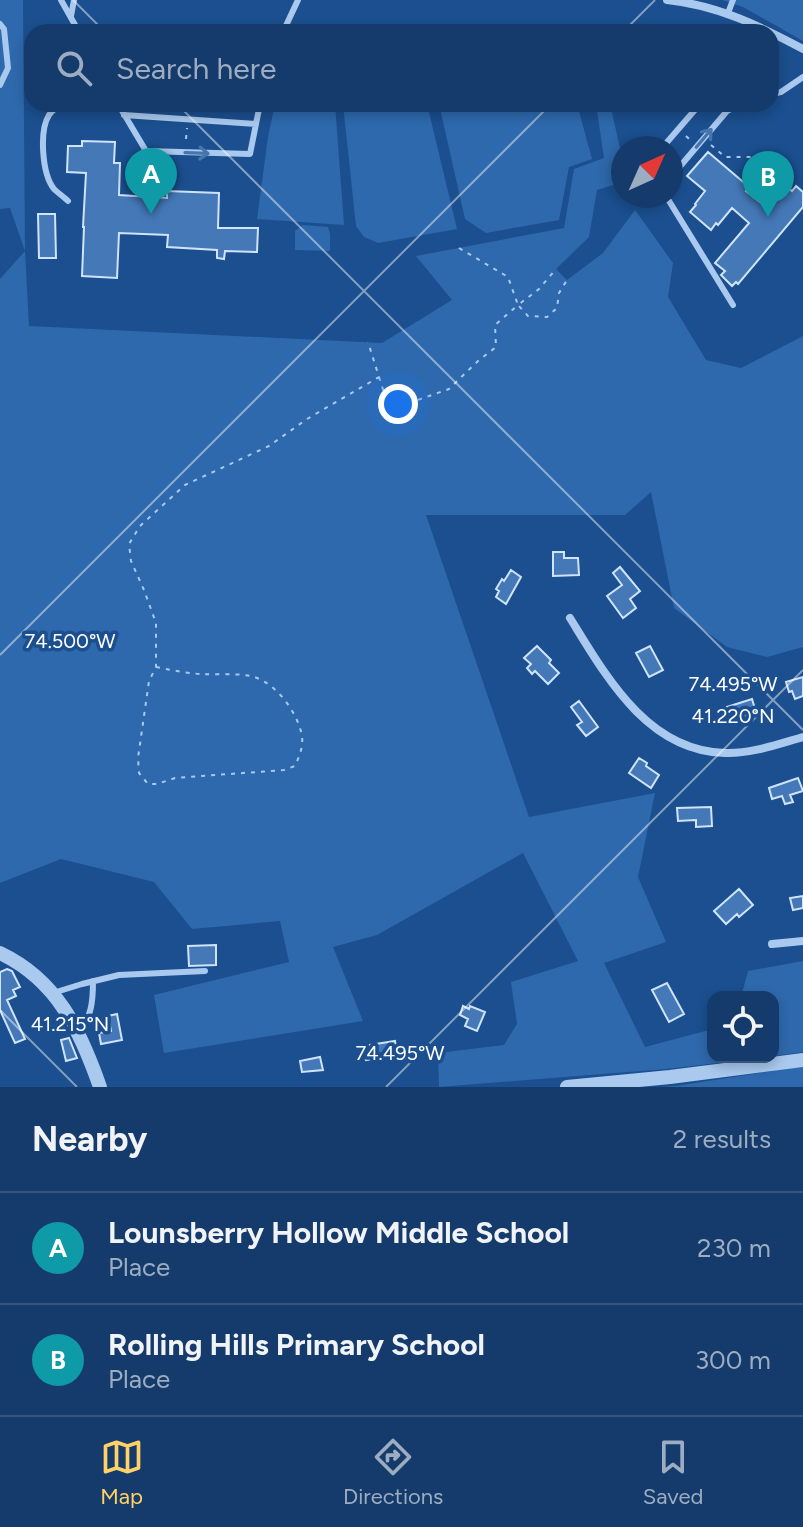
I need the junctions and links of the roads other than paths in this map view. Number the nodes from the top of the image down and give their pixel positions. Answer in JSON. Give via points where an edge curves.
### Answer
{"nodes":[{"id":1,"x":61,"y":0,"type":"edge"},
{"id":2,"x":74,"y":0,"type":"edge"},
{"id":3,"x":298,"y":0,"type":"edge"},
{"id":4,"x":667,"y":0,"type":"edge"},
{"id":5,"x":733,"y":0,"type":"edge"},
{"id":6,"x":728,"y":13,"type":"junction"},
{"id":7,"x":71,"y":17,"type":"junction"},
{"id":8,"x":0,"y":24,"type":"edge"},
{"id":9,"x":75,"y":24,"type":"edge"},
{"id":10,"x":287,"y":24,"type":"edge"},
{"id":11,"x":753,"y":24,"type":"edge"},
{"id":12,"x":779,"y":36,"type":"edge"},
{"id":13,"x":803,"y":49,"type":"edge"},
{"id":14,"x":803,"y":77,"type":"edge"},
{"id":15,"x":0,"y":85,"type":"edge"},
{"id":16,"x":779,"y":92,"type":"edge"},
{"id":17,"x":52,"y":112,"type":"edge"},
{"id":18,"x":122,"y":112,"type":"edge"},
{"id":19,"x":258,"y":112,"type":"edge"},
{"id":20,"x":693,"y":112,"type":"edge"},
{"id":21,"x":726,"y":112,"type":"edge"},
{"id":22,"x":124,"y":115,"type":"junction"},
{"id":23,"x":256,"y":124,"type":"junction"},
{"id":24,"x":672,"y":136,"type":"edge"},
{"id":25,"x":683,"y":163,"type":"edge"},
{"id":26,"x":68,"y":201,"type":"dead end"},
{"id":27,"x":673,"y":208,"type":"edge"},
{"id":28,"x":733,"y":305,"type":"dead end"},
{"id":29,"x":570,"y":618,"type":"dead end"},
{"id":30,"x":803,"y":737,"type":"edge"},
{"id":31,"x":803,"y":941,"type":"edge"},
{"id":32,"x":772,"y":944,"type":"dead end"},
{"id":33,"x":0,"y":953,"type":"edge"},
{"id":34,"x":205,"y":971,"type":"dead end"},
{"id":35,"x":93,"y":981,"type":"junction"},
{"id":36,"x":53,"y":993,"type":"junction"},
{"id":37,"x":77,"y":1032,"type":"junction"},
{"id":38,"x":803,"y":1060,"type":"edge"},
{"id":39,"x":100,"y":1087,"type":"edge"},
{"id":40,"x":567,"y":1087,"type":"edge"}],
"edges":[{"from":1,"to":7,"type":"lane"},
{"from":2,"to":7,"type":"lane"},
{"from":3,"to":10,"type":"lane"},
{"from":4,"to":6,"type":"street"},
{"from":5,"to":6,"type":"lane"},
{"from":6,"to":11,"type":"street"},
{"from":7,"to":9,"type":"lane"},
{"from":8,"to":15,"type":"lane","via":[[8,68]]},
{"from":12,"to":13,"type":"street"},
{"from":14,"to":16,"type":"lane"},
{"from":17,"to":26,"type":"lane","via":[[44,131],[44,163],[52,187]]},
{"from":18,"to":22,"type":"lane"},
{"from":19,"to":23,"type":"lane"},
{"from":20,"to":24,"type":"lane"},
{"from":25,"to":21,"type":"lane","one_way":true},
{"from":22,"to":23,"type":"lane"},
{"from":22,"to":23,"type":"lane","one_way":true,"via":[[146,151],[250,154]]},
{"from":27,"to":28,"type":"lane"},
{"from":29,"to":30,"type":"street","via":[[625,702],[671,737],[706,752],[728,753]]},
{"from":31,"to":32,"type":"street"},
{"from":33,"to":36,"type":"street","via":[[37,975]]},
{"from":34,"to":35,"type":"lane"},
{"from":35,"to":36,"type":"lane"},
{"from":35,"to":37,"type":"lane","via":[[91,1009]]},
{"from":36,"to":37,"type":"street"},
{"from":37,"to":39,"type":"street"},
{"from":38,"to":40,"type":"street"}]}
